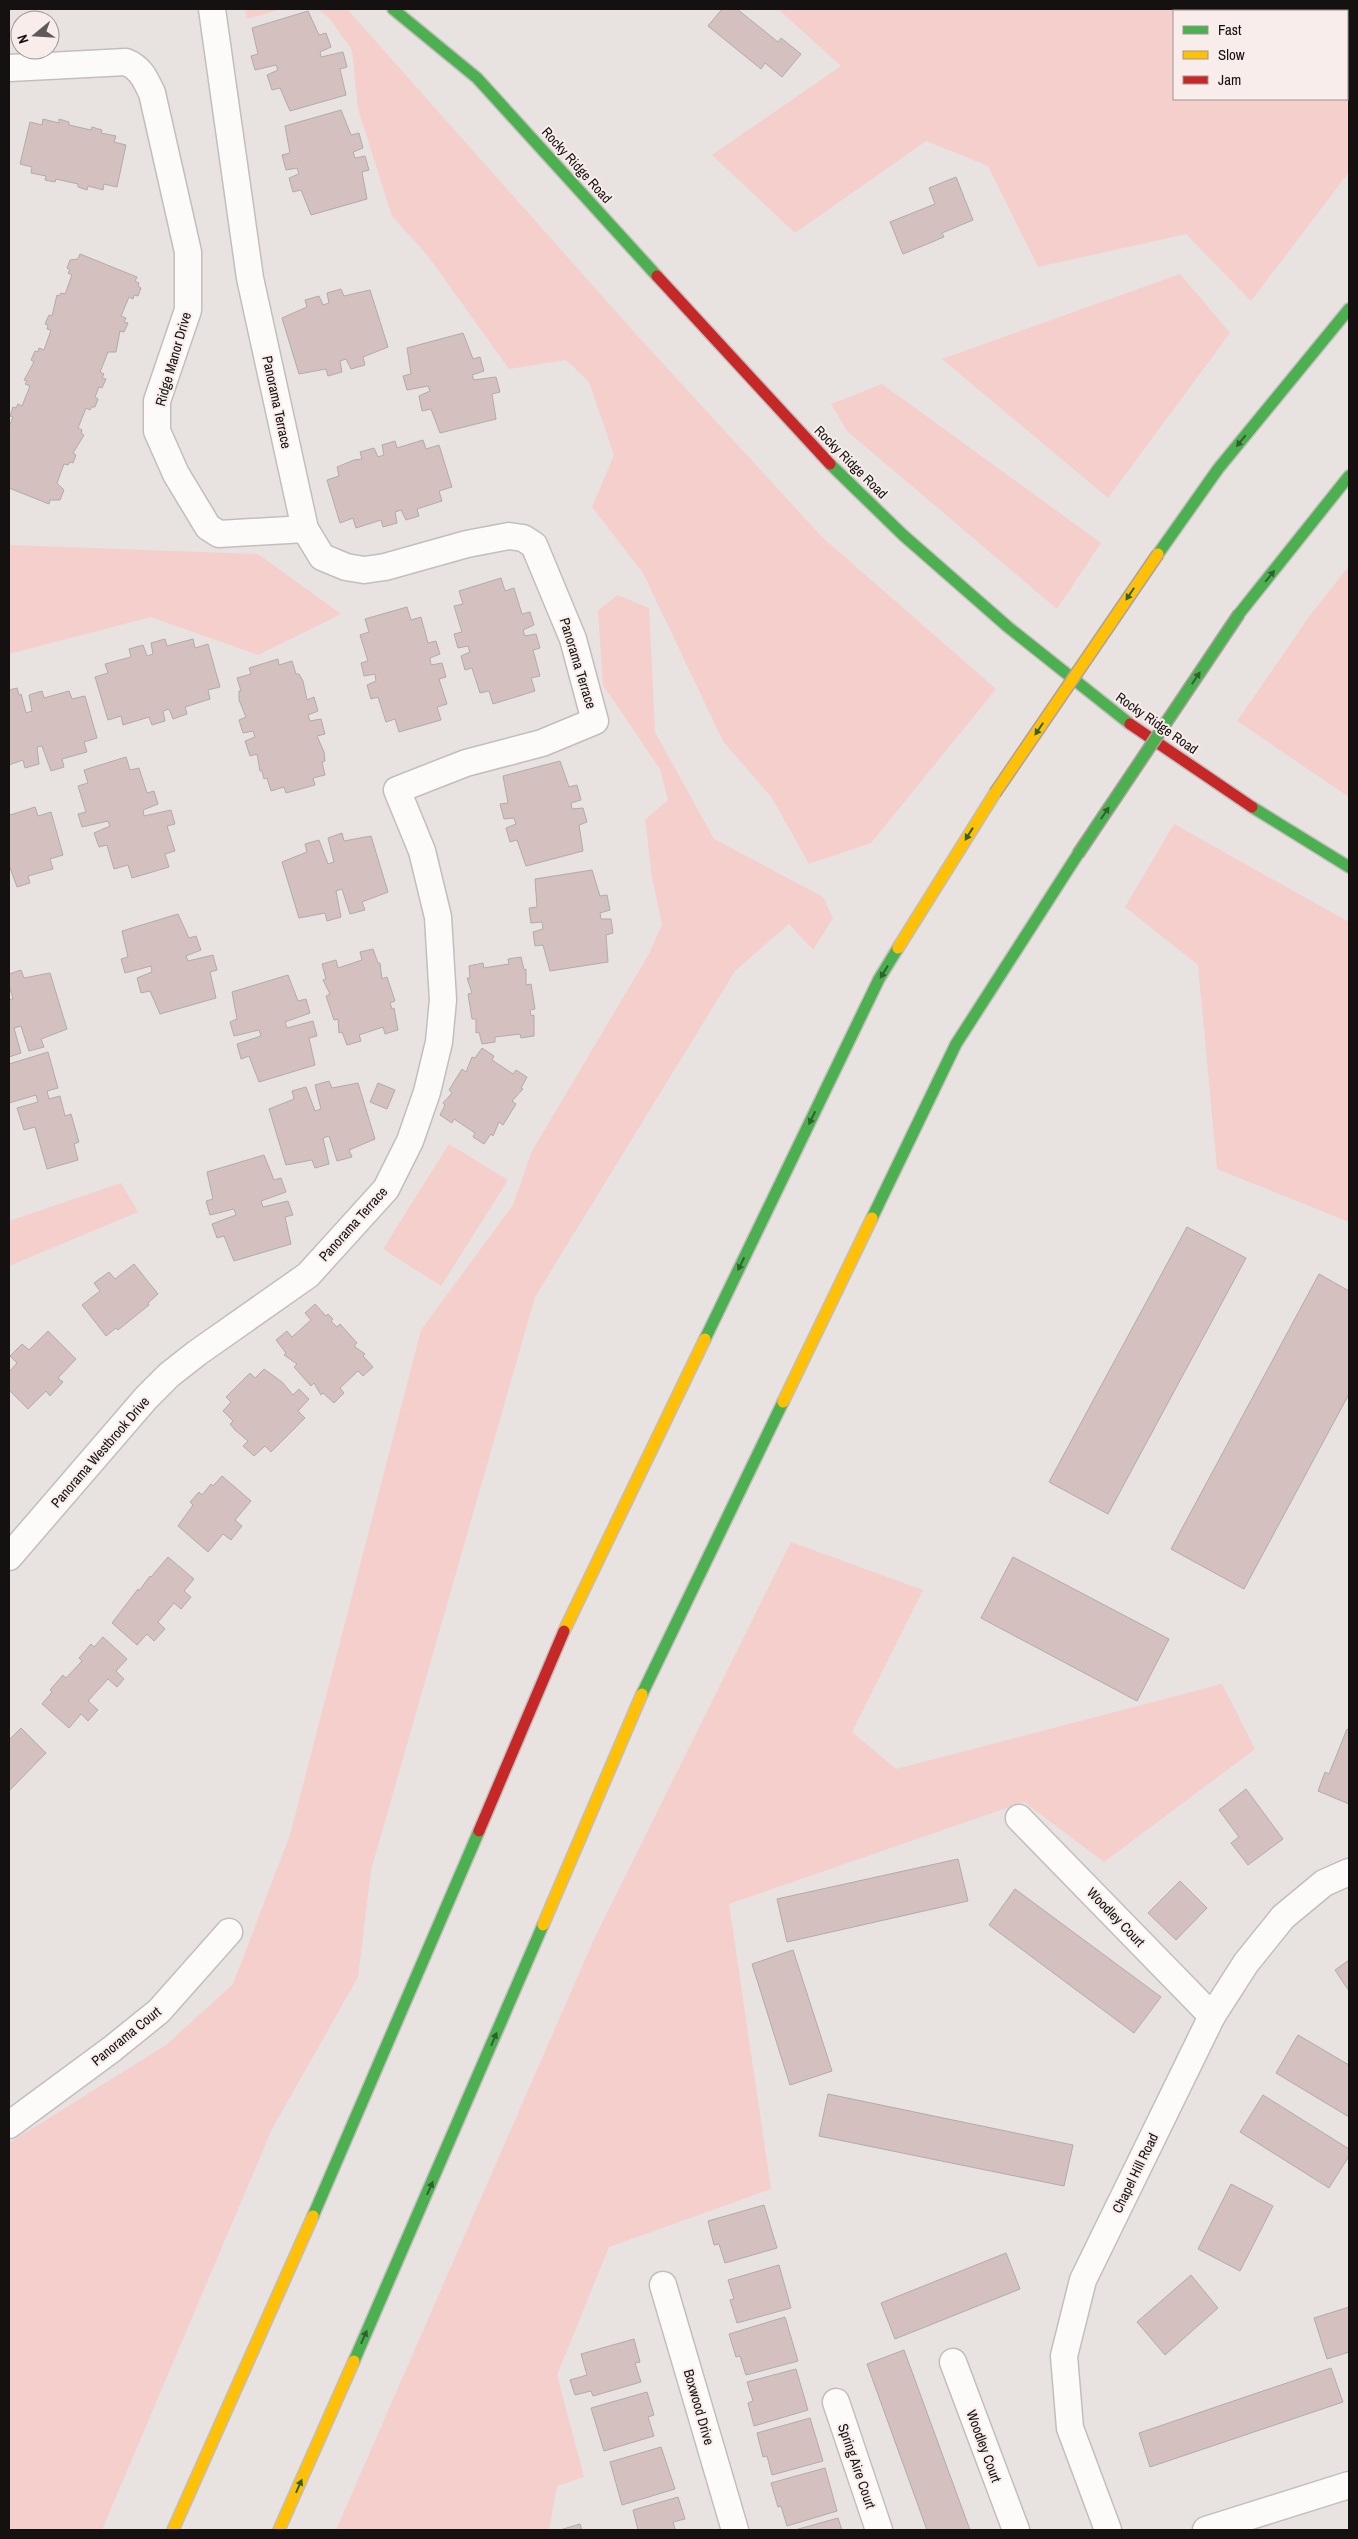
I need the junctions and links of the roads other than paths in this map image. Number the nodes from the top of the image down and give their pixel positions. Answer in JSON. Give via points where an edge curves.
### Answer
{"nodes":[{"id":1,"x":212,"y":9,"type":"edge"},
{"id":2,"x":393,"y":9,"type":"edge"},
{"id":3,"x":9,"y":68,"type":"edge"},
{"id":4,"x":1346,"y":303,"type":"edge"},
{"id":5,"x":1349,"y":476,"type":"edge"},
{"id":6,"x":305,"y":529,"type":"junction"},
{"id":7,"x":1349,"y":867,"type":"edge"},
{"id":8,"x":197,"y":1353,"type":"joint"},
{"id":9,"x":9,"y":1558,"type":"edge"},
{"id":10,"x":1019,"y":1818,"type":"dead end"},
{"id":11,"x":1349,"y":1872,"type":"edge"},
{"id":12,"x":229,"y":1932,"type":"dead end"},
{"id":13,"x":1212,"y":2016,"type":"junction"},
{"id":14,"x":9,"y":2125,"type":"edge"},
{"id":15,"x":663,"y":2285,"type":"dead end"},
{"id":16,"x":953,"y":2362,"type":"dead end"},
{"id":17,"x":836,"y":2402,"type":"dead end"},
{"id":18,"x":1349,"y":2485,"type":"edge"},
{"id":19,"x":173,"y":2530,"type":"edge"},
{"id":20,"x":279,"y":2530,"type":"edge"},
{"id":21,"x":735,"y":2530,"type":"edge"},
{"id":22,"x":879,"y":2530,"type":"edge"},
{"id":23,"x":1016,"y":2530,"type":"edge"},
{"id":24,"x":1108,"y":2530,"type":"edge"},
{"id":25,"x":1206,"y":2530,"type":"edge"}],
"edges":[{"from":1,"to":6,"type":"street","name":"Panorama Terrace","via":[[250,278]]},
{"from":2,"to":7,"type":"main road","name":"Rocky Ridge Road","via":[[477,78],[813,448],[903,535],[1008,627],[1112,711],[1263,815]]},
{"from":3,"to":6,"type":"street","name":"Ridge Manor Drive","via":[[126,62],[143,74],[152,93],[188,252],[188,310],[157,401],[157,431],[176,474],[208,527],[220,534]]},
{"from":4,"to":19,"type":"main road","one_way":true,"bridge":true,"via":[[1218,469],[1158,554],[995,793],[879,980],[562,1635],[361,2107]]},
{"from":20,"to":5,"type":"main road","one_way":true,"bridge":true,"via":[[434,2180],[638,1700],[956,1044],[1078,854],[1239,614]]},
{"from":6,"to":8,"type":"street","name":"Panorama Terrace","via":[[322,557],[364,570],[509,536],[523,538],[534,545],[573,639],[595,721],[542,743],[466,763],[397,790],[422,852],[438,917],[443,1000],[439,1042],[427,1092],[410,1141],[386,1189],[308,1275]]},
{"from":8,"to":9,"type":"street","name":"Panorama Westbrook Drive","via":[[146,1398]]},
{"from":10,"to":13,"type":"street","name":"Woodley Court"},
{"from":11,"to":13,"type":"street","name":"Chapel Hill Road","via":[[1324,1883],[1283,1917],[1246,1963]]},
{"from":12,"to":14,"type":"street","name":"Panorama Court","via":[[159,2010]]},
{"from":13,"to":24,"type":"street","name":"Chapel Hill Road","via":[[1083,2280],[1064,2356],[1070,2428]]},
{"from":15,"to":21,"type":"street","name":"Boxwood Drive"},
{"from":16,"to":23,"type":"street","name":"Woodley Court"},
{"from":17,"to":22,"type":"street","name":"Spring Aire Court"},
{"from":18,"to":25,"type":"street"}]}
